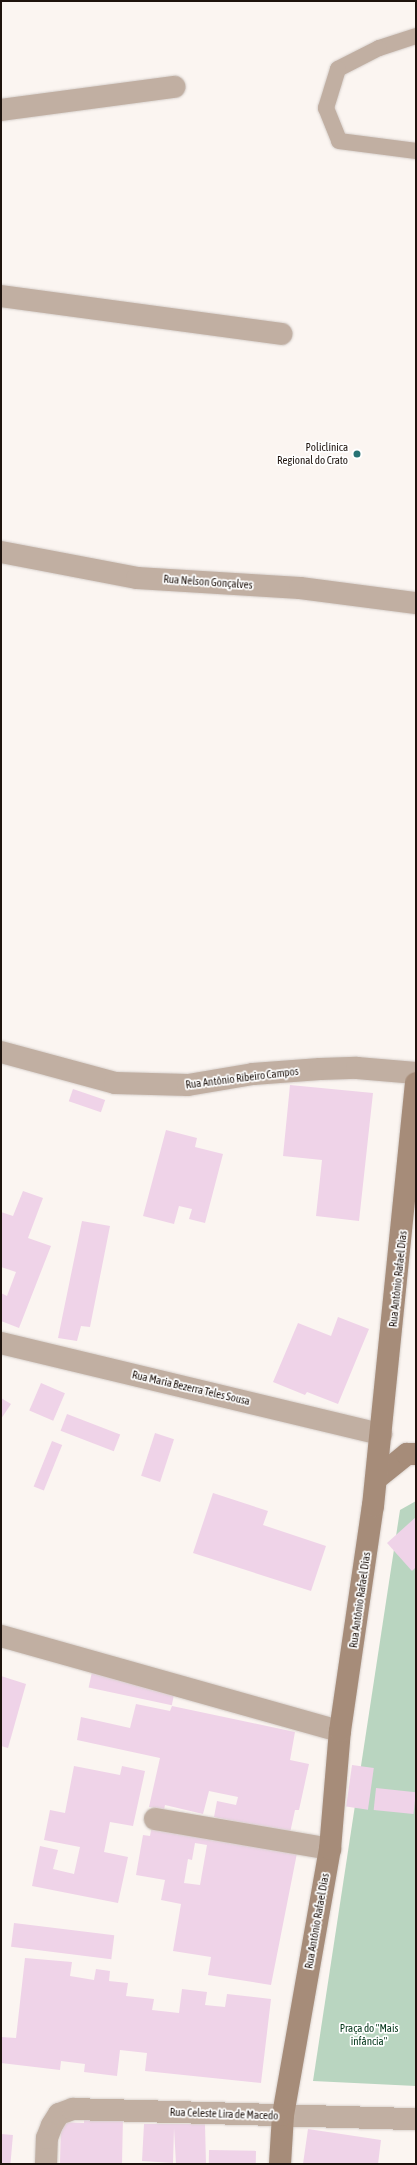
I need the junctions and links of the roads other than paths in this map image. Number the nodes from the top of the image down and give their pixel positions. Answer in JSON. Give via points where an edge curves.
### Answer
{"nodes":[{"id":1,"x":416,"y":36,"type":"edge"},
{"id":2,"x":174,"y":87,"type":"dead end"},
{"id":3,"x":1,"y":110,"type":"edge"},
{"id":4,"x":416,"y":151,"type":"edge"},
{"id":5,"x":1,"y":296,"type":"edge"},
{"id":6,"x":281,"y":334,"type":"dead end"},
{"id":7,"x":1,"y":552,"type":"edge"},
{"id":8,"x":416,"y":603,"type":"edge"},
{"id":9,"x":1,"y":1052,"type":"edge"},
{"id":10,"x":416,"y":1073,"type":"edge"},
{"id":11,"x":416,"y":1083,"type":"edge"},
{"id":12,"x":412,"y":1173,"type":"edge"},
{"id":13,"x":1,"y":1343,"type":"edge"},
{"id":14,"x":381,"y":1434,"type":"junction"},
{"id":15,"x":416,"y":1454,"type":"edge"},
{"id":16,"x":376,"y":1479,"type":"junction"},
{"id":17,"x":1,"y":1636,"type":"edge"},
{"id":18,"x":340,"y":1731,"type":"junction"},
{"id":19,"x":155,"y":1819,"type":"dead end"},
{"id":20,"x":330,"y":1849,"type":"junction"},
{"id":21,"x":283,"y":2115,"type":"junction"},
{"id":22,"x":416,"y":2119,"type":"edge"},
{"id":23,"x":46,"y":2164,"type":"edge"},
{"id":24,"x":280,"y":2164,"type":"edge"}],
"edges":[{"from":1,"to":4,"type":"lane","via":[[379,48],[338,69],[326,108],[339,141]]},
{"from":2,"to":3,"type":"street"},
{"from":5,"to":6,"type":"street"},
{"from":7,"to":8,"type":"street","name":"Rua Nelson Gonçalves","via":[[138,578],[300,588]]},
{"from":9,"to":10,"type":"street","name":"Rua Antônio Ribeiro Campos","via":[[115,1083],[188,1085],[253,1074],[320,1069],[357,1068]]},
{"from":11,"to":12,"type":"street","name":"Rua Antônio Rafael Dias"},
{"from":12,"to":14,"type":"street","name":"Rua Antônio Rafael Dias"},
{"from":13,"to":14,"type":"street","name":"Rua Maria Bezerra Teles Sousa"},
{"from":14,"to":16,"type":"street","name":"Rua Antônio Rafael Dias"},
{"from":15,"to":16,"type":"street","via":[[407,1454]]},
{"from":16,"to":18,"type":"street","name":"Rua Antônio Rafael Dias"},
{"from":17,"to":18,"type":"street"},
{"from":18,"to":20,"type":"street","name":"Rua Antônio Rafael Dias"},
{"from":19,"to":20,"type":"street"},
{"from":20,"to":21,"type":"street","name":"Rua Antônio Rafael Dias"},
{"from":21,"to":22,"type":"street","name":"Rua Celeste Lira de Macedo"},
{"from":21,"to":23,"type":"street","name":"Rua Celeste Lira de Macedo","via":[[73,2109],[59,2114],[47,2138]]},
{"from":21,"to":24,"type":"street","name":"Rua Antônio Rafael Dias"}]}
